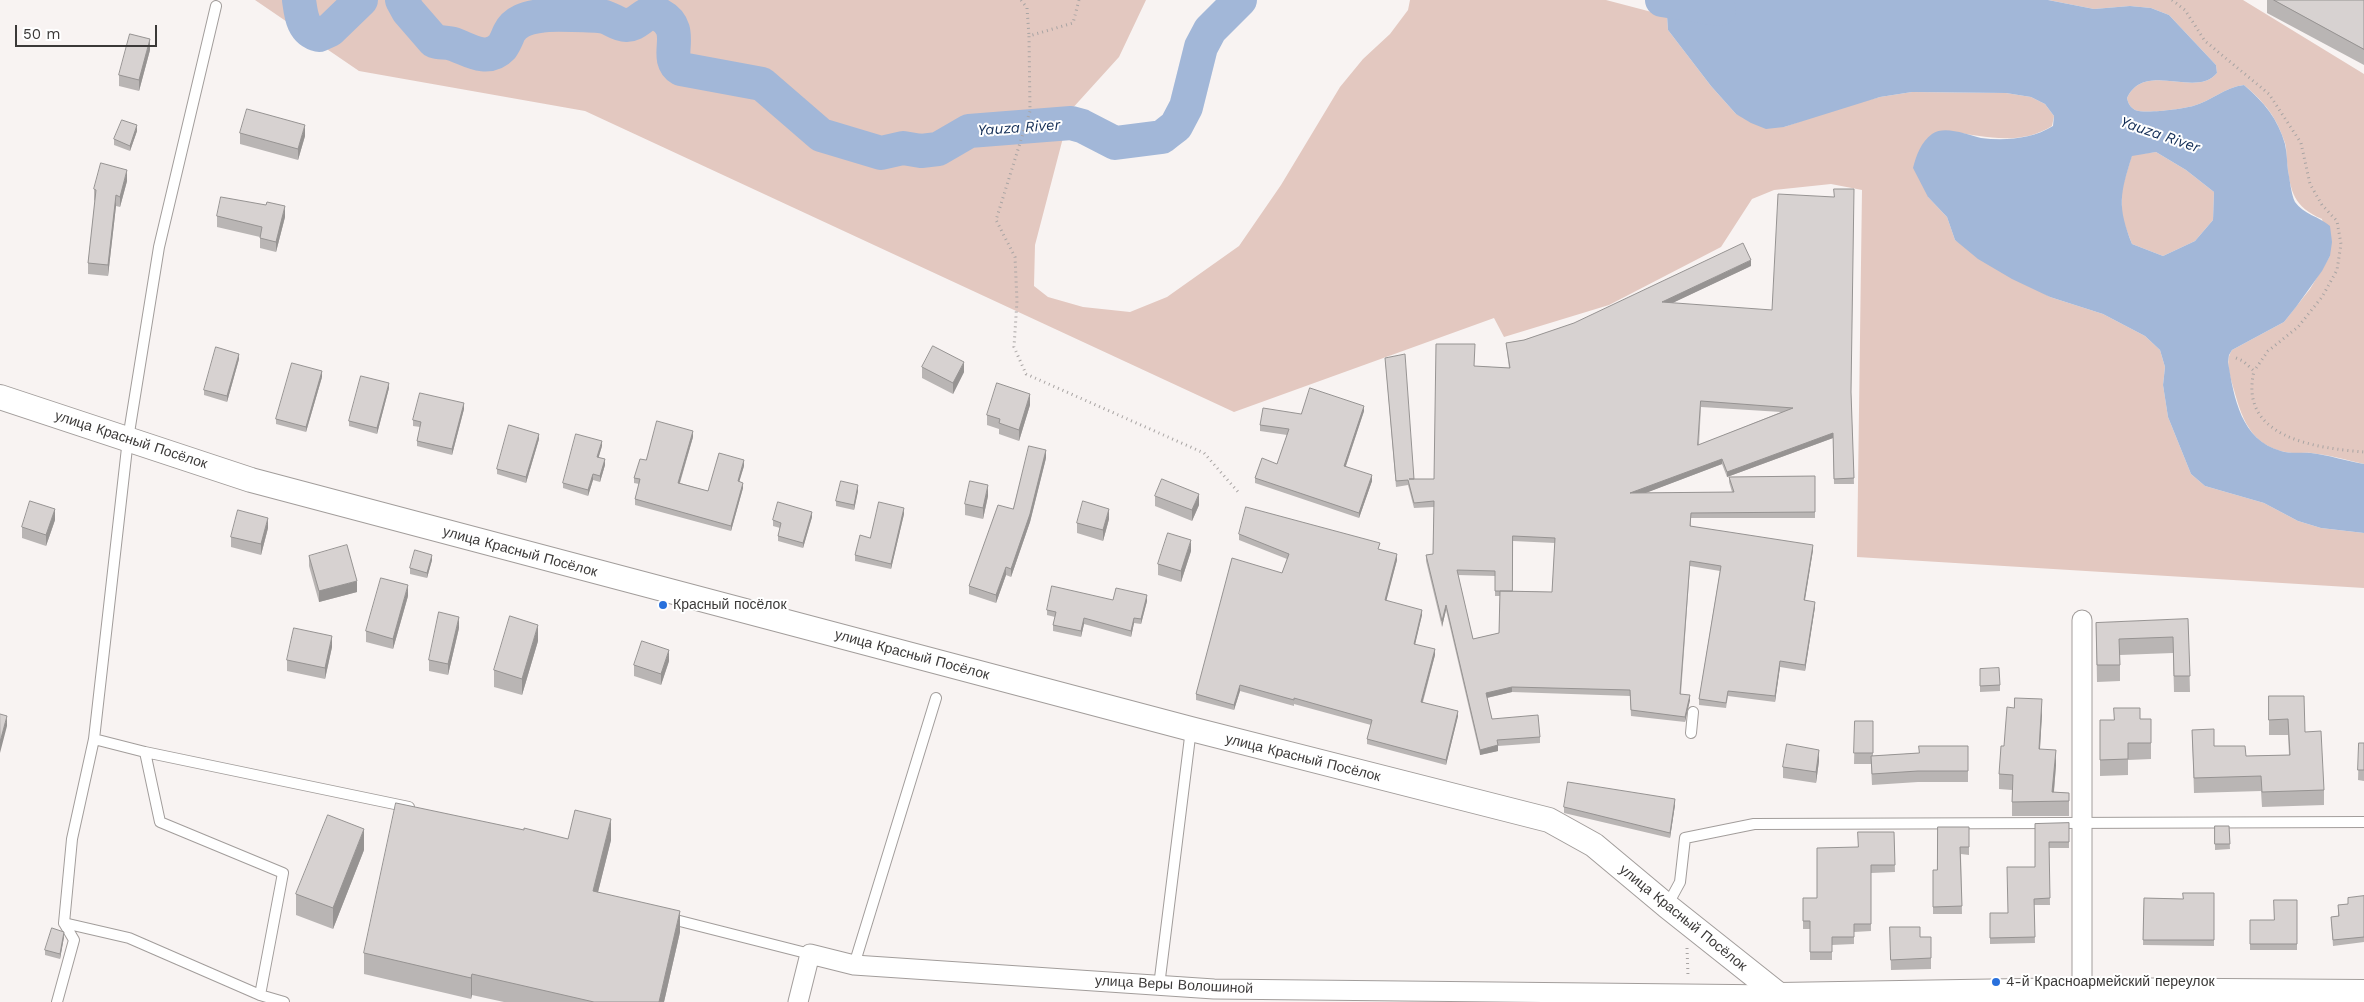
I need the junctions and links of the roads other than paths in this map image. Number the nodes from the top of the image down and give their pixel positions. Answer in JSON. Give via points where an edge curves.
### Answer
{"nodes":[{"id":1,"x":216,"y":6,"type":"dead end"},
{"id":2,"x":0,"y":397,"type":"edge"},
{"id":3,"x":128,"y":439,"type":"junction"},
{"id":4,"x":2082,"y":620,"type":"dead end"},
{"id":5,"x":936,"y":698,"type":"dead end"},
{"id":6,"x":1693,"y":712,"type":"dead end"},
{"id":7,"x":1190,"y":729,"type":"junction"},
{"id":8,"x":1691,"y":733,"type":"dead end"},
{"id":9,"x":94,"y":739,"type":"junction"},
{"id":10,"x":146,"y":752,"type":"junction"},
{"id":11,"x":424,"y":810,"type":"edge"},
{"id":12,"x":2364,"y":822,"type":"edge"},
{"id":13,"x":2082,"y":824,"type":"junction"},
{"id":14,"x":1667,"y":906,"type":"junction"},
{"id":15,"x":658,"y":915,"type":"edge"},
{"id":16,"x":64,"y":922,"type":"junction"},
{"id":17,"x":810,"y":954,"type":"junction"},
{"id":18,"x":854,"y":964,"type":"junction"},
{"id":19,"x":1159,"y":986,"type":"junction"},
{"id":20,"x":2364,"y":992,"type":"edge"},
{"id":21,"x":260,"y":995,"type":"junction"},
{"id":22,"x":1779,"y":995,"type":"junction"},
{"id":23,"x":1214,"y":996,"type":"edge"},
{"id":24,"x":2082,"y":996,"type":"edge"},
{"id":25,"x":1664,"y":998,"type":"edge"},
{"id":26,"x":57,"y":1002,"type":"edge"},
{"id":27,"x":284,"y":1002,"type":"edge"},
{"id":28,"x":798,"y":1002,"type":"edge"}],
"edges":[{"from":1,"to":3,"type":"lane","via":[[159,247]]},
{"from":2,"to":3,"type":"street","name":"улица Красный Посёлок"},
{"from":3,"to":7,"type":"street","name":"улица Красный Посёлок","via":[[251,480]]},
{"from":3,"to":9,"type":"lane"},
{"from":4,"to":13,"type":"street"},
{"from":5,"to":18,"type":"lane"},
{"from":6,"to":8,"type":"lane"},
{"from":7,"to":14,"type":"street","name":"улица Красный Посёлок","via":[[1549,820],[1594,845]]},
{"from":7,"to":19,"type":"lane"},
{"from":9,"to":10,"type":"lane"},
{"from":9,"to":16,"type":"lane","via":[[72,839]]},
{"from":10,"to":11,"type":"lane"},
{"from":10,"to":21,"type":"lane","via":[[160,822],[283,873]]},
{"from":12,"to":13,"type":"lane"},
{"from":13,"to":14,"type":"lane","via":[[1754,824],[1721,830],[1685,838],[1680,882]]},
{"from":13,"to":24,"type":"street"},
{"from":14,"to":22,"type":"street","name":"улица Красный Посёлок"},
{"from":15,"to":17,"type":"lane"},
{"from":16,"to":21,"type":"lane","via":[[130,938]]},
{"from":16,"to":26,"type":"lane","via":[[74,940]]},
{"from":17,"to":18,"type":"street","name":"улица Веры Волошиной"},
{"from":17,"to":28,"type":"street"},
{"from":18,"to":19,"type":"street","name":"улица Веры Волошиной"},
{"from":19,"to":23,"type":"street","name":"улица Веры Волошиной"},
{"from":20,"to":24,"type":"street","name":"улица Веры Волошиной"},
{"from":21,"to":27,"type":"lane"},
{"from":22,"to":24,"type":"street","name":"улица Веры Волошиной"},
{"from":22,"to":25,"type":"street","name":"улица Веры Волошиной","via":[[1688,994]]},
{"from":23,"to":25,"type":"street","name":"улица Веры Волошиной"}]}
